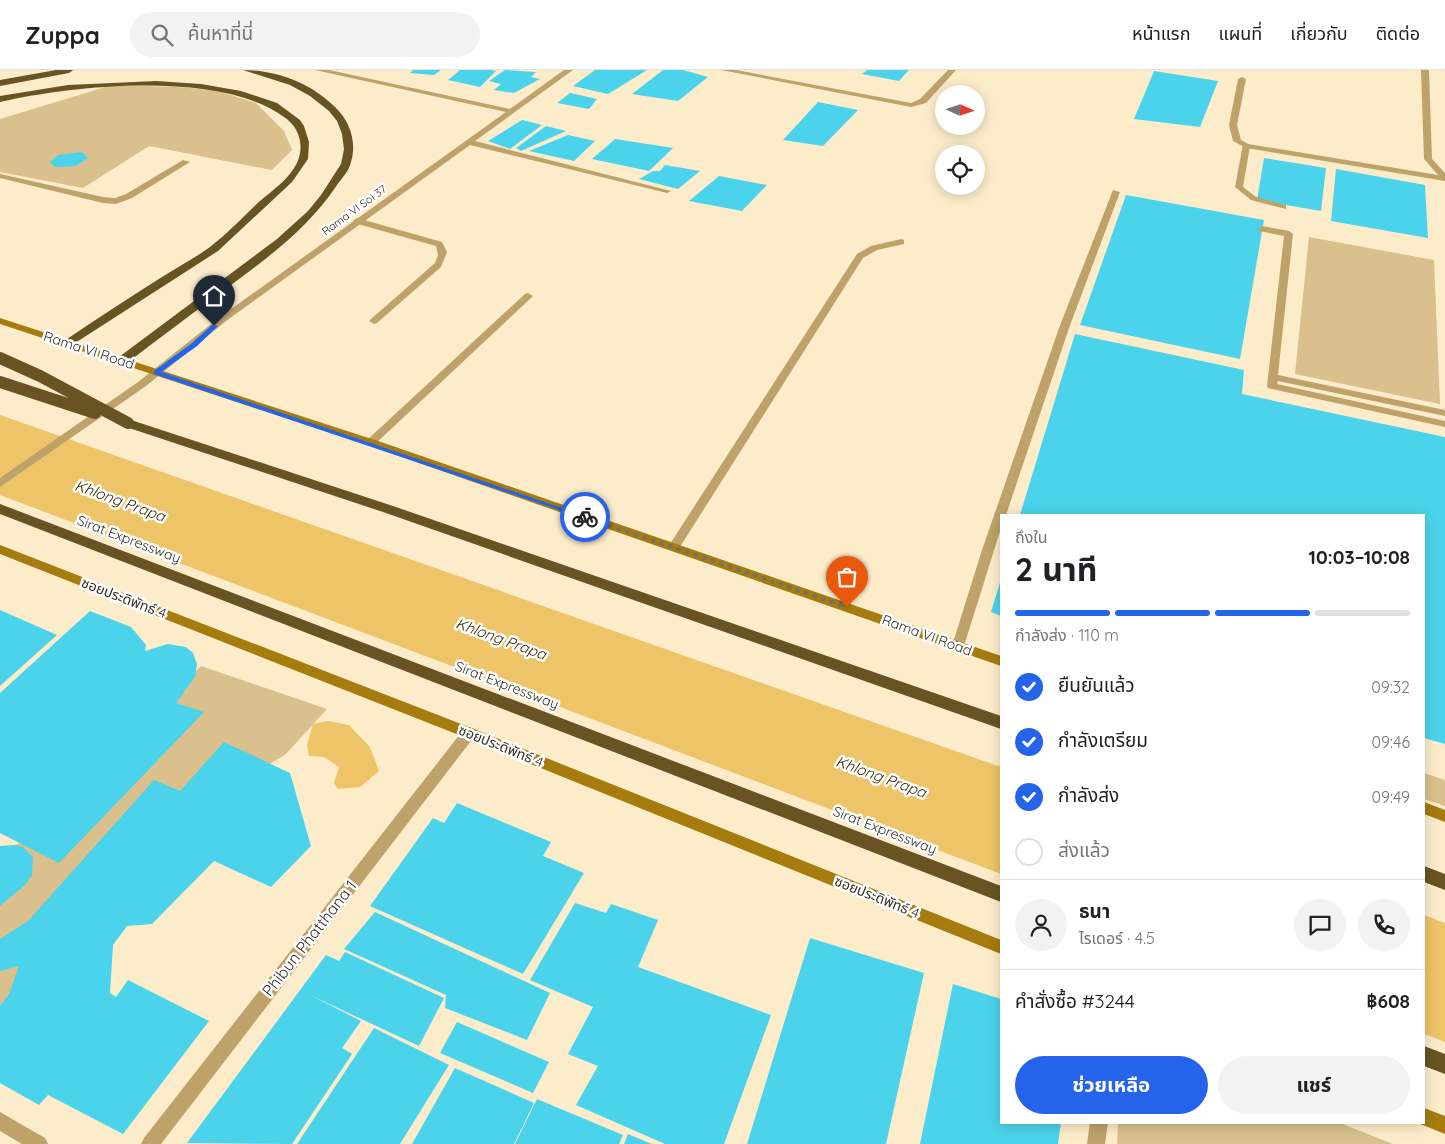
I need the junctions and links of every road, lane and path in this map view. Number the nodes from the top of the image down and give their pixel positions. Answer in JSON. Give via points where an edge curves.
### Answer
{"nodes":[{"id":1,"x":69,"y":70,"type":"edge"},
{"id":2,"x":247,"y":70,"type":"edge"},
{"id":3,"x":319,"y":70,"type":"edge"},
{"id":4,"x":569,"y":70,"type":"edge"},
{"id":5,"x":725,"y":70,"type":"edge"},
{"id":6,"x":952,"y":70,"type":"edge"},
{"id":7,"x":1425,"y":70,"type":"edge"},
{"id":8,"x":1242,"y":80,"type":"dead end"},
{"id":9,"x":0,"y":83,"type":"edge"},
{"id":10,"x":0,"y":99,"type":"edge"},
{"id":11,"x":511,"y":111,"type":"junction"},
{"id":12,"x":468,"y":142,"type":"junction"},
{"id":13,"x":1246,"y":146,"type":"junction"},
{"id":14,"x":186,"y":162,"type":"dead end"},
{"id":15,"x":0,"y":176,"type":"edge"},
{"id":16,"x":1445,"y":178,"type":"edge"},
{"id":17,"x":667,"y":191,"type":"dead end"},
{"id":18,"x":1116,"y":192,"type":"dead end"},
{"id":19,"x":1283,"y":206,"type":"dead end"},
{"id":20,"x":357,"y":222,"type":"junction"},
{"id":21,"x":1262,"y":229,"type":"dead end"},
{"id":22,"x":902,"y":242,"type":"dead end"},
{"id":23,"x":528,"y":296,"type":"dead end"},
{"id":24,"x":0,"y":321,"type":"edge"},
{"id":25,"x":374,"y":321,"type":"dead end"},
{"id":26,"x":68,"y":342,"type":"junction"},
{"id":27,"x":0,"y":358,"type":"edge"},
{"id":28,"x":123,"y":360,"type":"junction"},
{"id":29,"x":156,"y":372,"type":"junction"},
{"id":30,"x":1272,"y":381,"type":"junction"},
{"id":31,"x":0,"y":382,"type":"edge"},
{"id":32,"x":1445,"y":413,"type":"edge"},
{"id":33,"x":128,"y":423,"type":"junction"},
{"id":34,"x":1445,"y":424,"type":"edge"},
{"id":35,"x":370,"y":443,"type":"junction"},
{"id":36,"x":0,"y":483,"type":"edge"},
{"id":37,"x":0,"y":509,"type":"edge"},
{"id":38,"x":1000,"y":514,"type":"edge"},
{"id":39,"x":1000,"y":515,"type":"edge"},
{"id":40,"x":674,"y":547,"type":"junction"},
{"id":41,"x":0,"y":549,"type":"edge"},
{"id":42,"x":958,"y":646,"type":"junction"},
{"id":43,"x":1000,"y":661,"type":"edge"},
{"id":44,"x":1000,"y":724,"type":"edge"},
{"id":45,"x":469,"y":733,"type":"junction"},
{"id":46,"x":1425,"y":808,"type":"edge"},
{"id":47,"x":1445,"y":816,"type":"edge"},
{"id":48,"x":1425,"y":874,"type":"edge"},
{"id":49,"x":1445,"y":882,"type":"edge"},
{"id":50,"x":1000,"y":894,"type":"edge"},
{"id":51,"x":1000,"y":947,"type":"edge"},
{"id":52,"x":1425,"y":1056,"type":"edge"},
{"id":53,"x":1445,"y":1064,"type":"edge"},
{"id":54,"x":1425,"y":1117,"type":"edge"},
{"id":55,"x":0,"y":1122,"type":"edge"},
{"id":56,"x":1099,"y":1124,"type":"edge"},
{"id":57,"x":1445,"y":1125,"type":"edge"},
{"id":58,"x":39,"y":1144,"type":"edge"},
{"id":59,"x":150,"y":1144,"type":"edge"},
{"id":60,"x":1096,"y":1144,"type":"edge"}],
"edges":[{"from":1,"to":9,"type":"highway"},
{"from":2,"to":28,"type":"highway","via":[[302,86],[324,100],[341,118],[349,142],[346,164],[311,213],[271,248]]},
{"from":3,"to":11,"type":"street"},
{"from":4,"to":11,"type":"street","name":"Rama VI Soi 37"},
{"from":5,"to":6,"type":"street","via":[[911,105],[923,101]]},
{"from":7,"to":16,"type":"street","via":[[1428,159]]},
{"from":8,"to":13,"type":"street","via":[[1233,126],[1237,141]]},
{"from":10,"to":26,"type":"highway","via":[[57,86],[140,79],[213,82],[271,100],[292,116],[302,130],[305,148],[300,165],[283,185],[214,248]]},
{"from":11,"to":12,"type":"street","name":"Rama VI Soi 37"},
{"from":12,"to":17,"type":"street"},
{"from":12,"to":20,"type":"street","name":"Rama VI Soi 37"},
{"from":13,"to":16,"type":"street"},
{"from":13,"to":19,"type":"street","via":[[1239,187],[1244,194],[1257,200]]},
{"from":14,"to":15,"type":"street","via":[[116,201]]},
{"from":18,"to":38,"type":"street","via":[[1064,328]]},
{"from":20,"to":25,"type":"street","via":[[439,244],[443,250],[438,265]]},
{"from":20,"to":29,"type":"street","name":"Rama VI Soi 37"},
{"from":21,"to":30,"type":"street","via":[[1289,234]]},
{"from":22,"to":40,"type":"street","via":[[874,248],[860,256]]},
{"from":23,"to":35,"type":"street"},
{"from":24,"to":26,"type":"main road","name":"Rama VI Road"},
{"from":26,"to":28,"type":"main road","name":"Rama VI Road"},
{"from":27,"to":33,"type":"highway","bridge":true},
{"from":28,"to":29,"type":"main road","name":"Rama VI Road"},
{"from":29,"to":35,"type":"main road","name":"Rama VI Road"},
{"from":29,"to":36,"type":"street","name":"Rama VI Soi 37","bridge":true},
{"from":30,"to":32,"type":"street"},
{"from":30,"to":34,"type":"street"},
{"from":31,"to":33,"type":"highway","bridge":true},
{"from":33,"to":44,"type":"highway","via":[[388,509]]},
{"from":35,"to":40,"type":"main road","name":"Rama VI Road"},
{"from":37,"to":50,"type":"highway","name":"Sirat Expressway"},
{"from":39,"to":42,"type":"street"},
{"from":40,"to":42,"type":"main road","name":"Rama VI Road"},
{"from":41,"to":45,"type":"main road","name":"ซอยประดิพัทธ์ 4"},
{"from":42,"to":43,"type":"main road","name":"Rama VI Road"},
{"from":45,"to":51,"type":"main road","name":"ซอยประดิพัทธ์ 4"},
{"from":45,"to":59,"type":"street","name":"Phibun Phatthana 1"},
{"from":46,"to":47,"type":"main road"},
{"from":48,"to":49,"type":"highway"},
{"from":52,"to":53,"type":"highway"},
{"from":54,"to":57,"type":"main road"},
{"from":55,"to":58,"type":"street"},
{"from":56,"to":60,"type":"street"}]}
